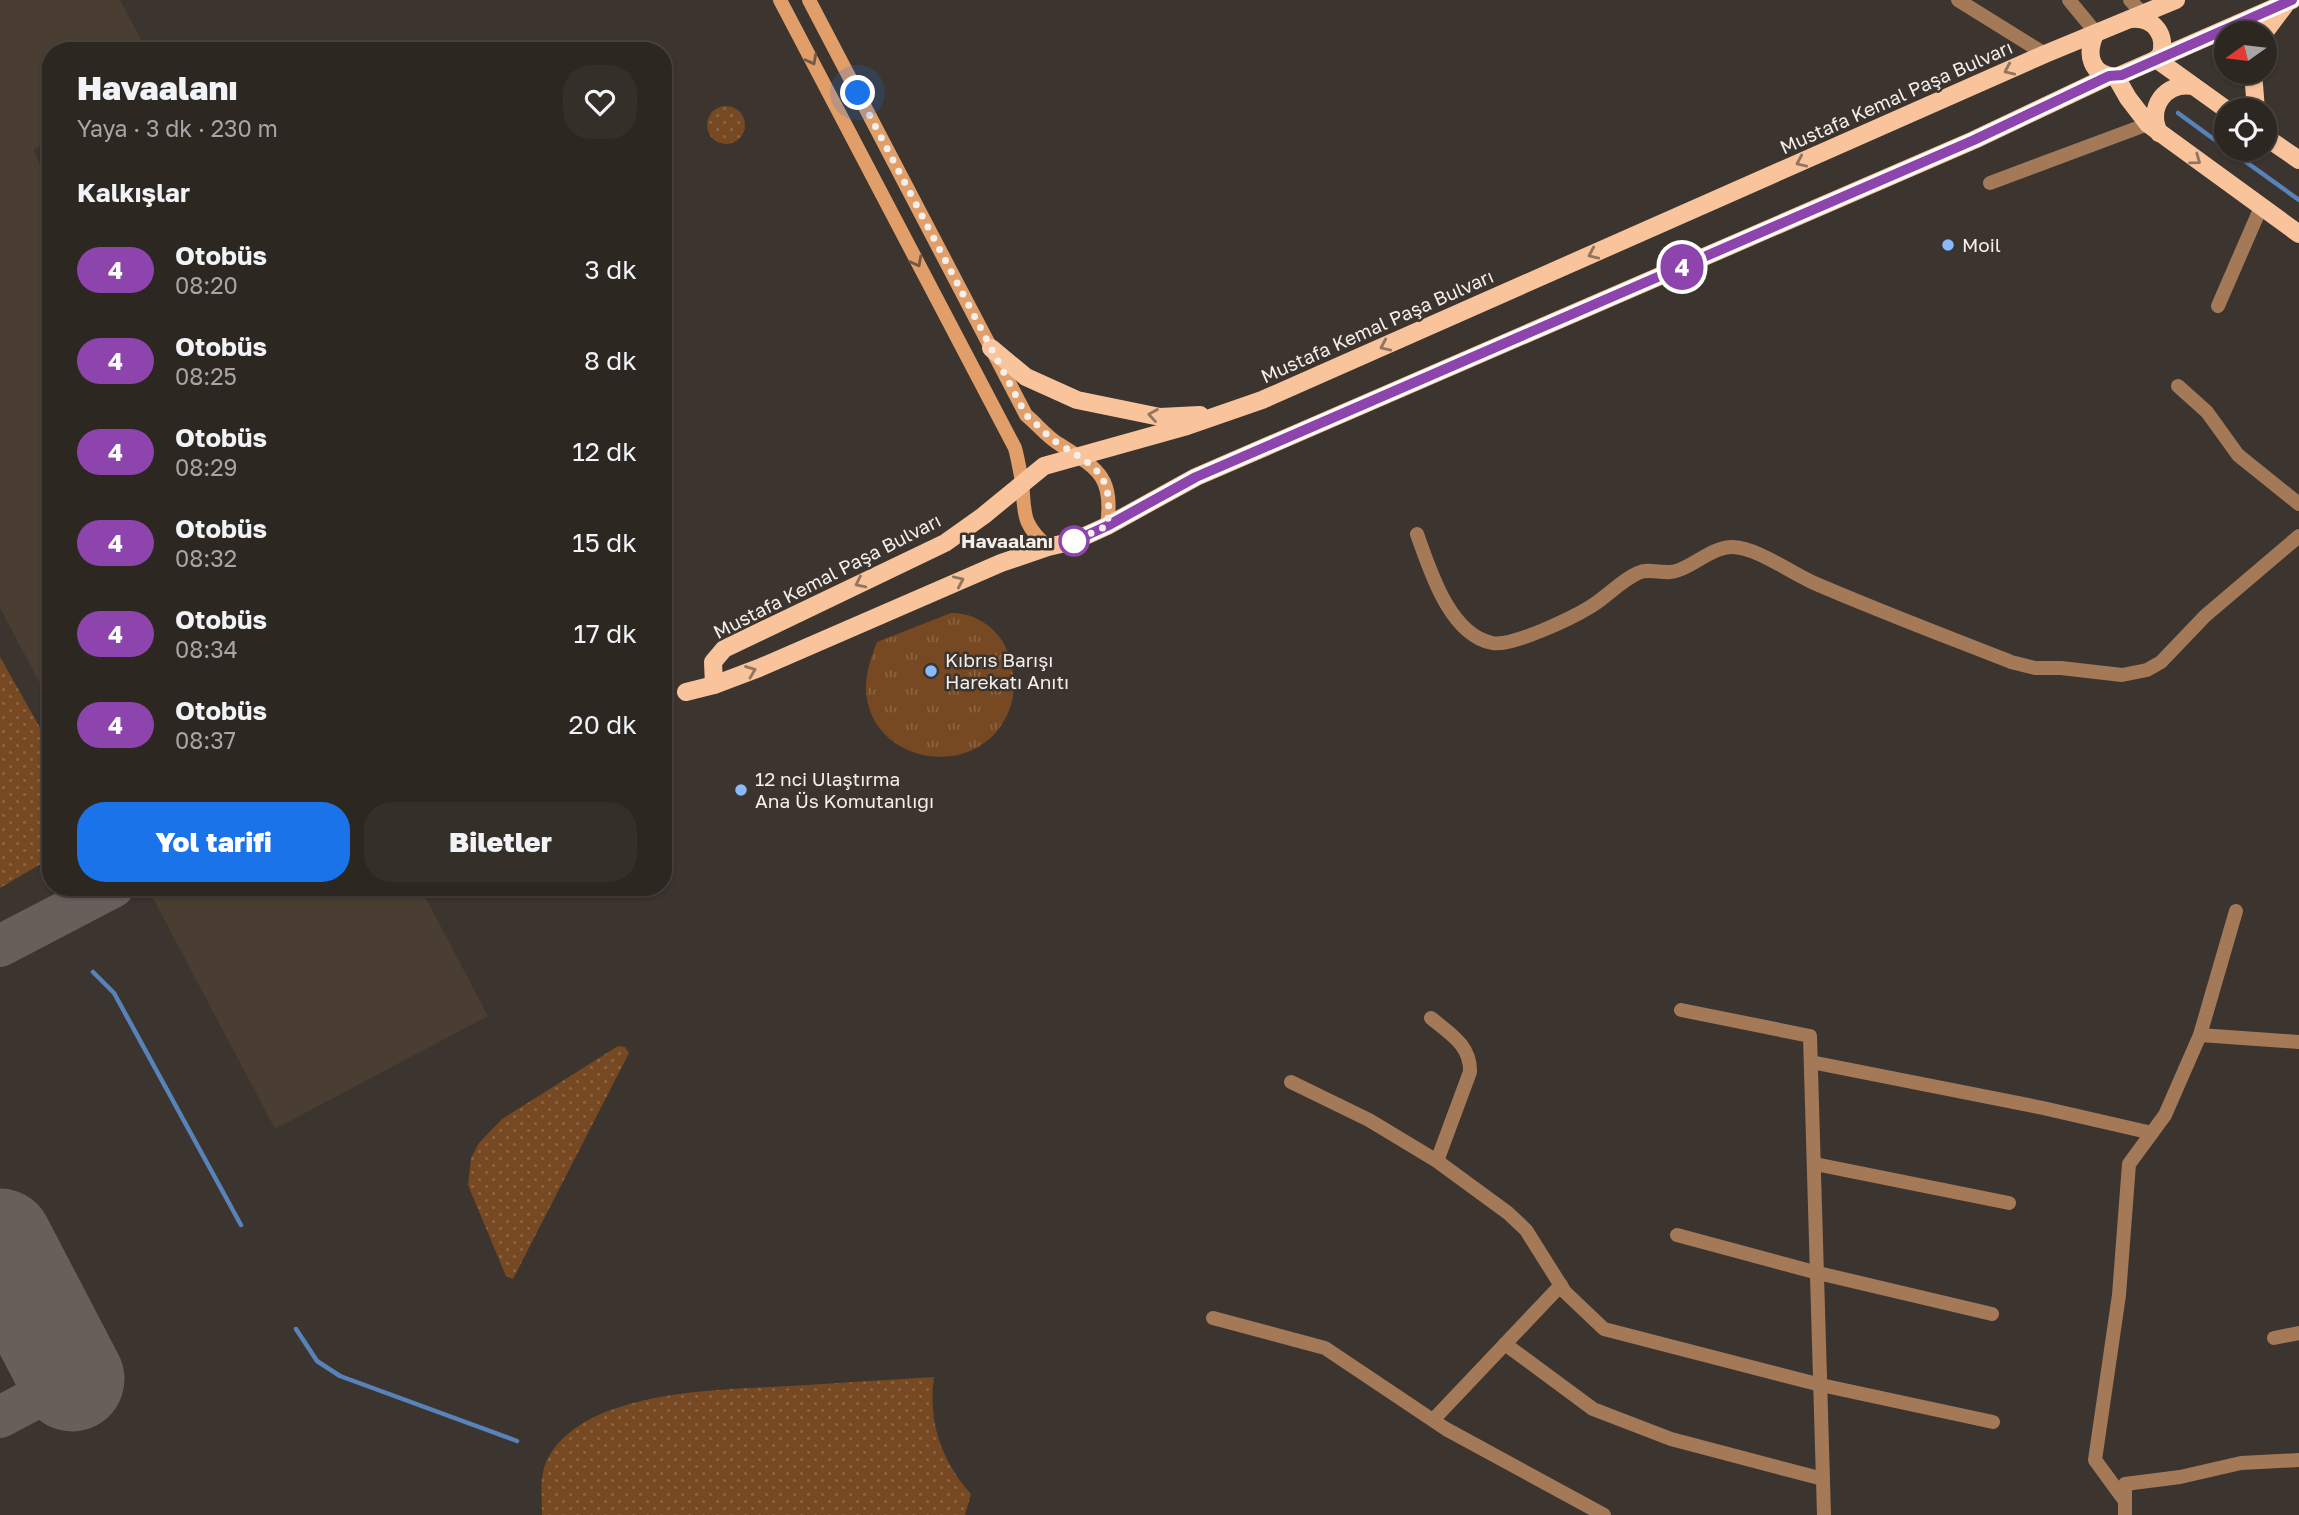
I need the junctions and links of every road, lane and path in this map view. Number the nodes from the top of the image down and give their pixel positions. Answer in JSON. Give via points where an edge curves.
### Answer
{"nodes":[{"id":1,"x":780,"y":0,"type":"edge"},
{"id":2,"x":809,"y":0,"type":"edge"},
{"id":3,"x":1958,"y":0,"type":"edge"},
{"id":4,"x":2069,"y":0,"type":"edge"},
{"id":5,"x":2130,"y":0,"type":"edge"},
{"id":6,"x":2176,"y":0,"type":"edge"},
{"id":7,"x":2291,"y":0,"type":"edge"},
{"id":8,"x":2138,"y":16,"type":"junction"},
{"id":9,"x":2271,"y":21,"type":"edge"},
{"id":10,"x":2096,"y":34,"type":"junction"},
{"id":11,"x":2045,"y":54,"type":"junction"},
{"id":12,"x":2158,"y":58,"type":"junction"},
{"id":13,"x":2112,"y":76,"type":"junction"},
{"id":14,"x":2193,"y":86,"type":"junction"},
{"id":15,"x":2214,"y":101,"type":"edge"},
{"id":16,"x":2153,"y":128,"type":"junction"},
{"id":17,"x":2277,"y":144,"type":"edge"},
{"id":18,"x":2299,"y":160,"type":"edge"},
{"id":19,"x":1990,"y":183,"type":"dead end"},
{"id":20,"x":2261,"y":207,"type":"junction"},
{"id":21,"x":2299,"y":234,"type":"edge"},
{"id":22,"x":2218,"y":306,"type":"dead end"},
{"id":23,"x":991,"y":348,"type":"junction"},
{"id":24,"x":2178,"y":386,"type":"dead end"},
{"id":25,"x":1221,"y":415,"type":"junction"},
{"id":26,"x":1081,"y":456,"type":"junction"},
{"id":27,"x":1022,"y":484,"type":"junction"},
{"id":28,"x":2299,"y":504,"type":"edge"},
{"id":29,"x":1107,"y":526,"type":"junction"},
{"id":30,"x":1418,"y":534,"type":"dead end"},
{"id":31,"x":2299,"y":536,"type":"edge"},
{"id":32,"x":1048,"y":547,"type":"junction"},
{"id":33,"x":714,"y":685,"type":"junction"},
{"id":34,"x":686,"y":692,"type":"dead end"},
{"id":35,"x":2235,"y":911,"type":"dead end"},
{"id":36,"x":1681,"y":1010,"type":"dead end"},
{"id":37,"x":1431,"y":1018,"type":"dead end"},
{"id":38,"x":2200,"y":1035,"type":"junction"},
{"id":39,"x":2299,"y":1042,"type":"edge"},
{"id":40,"x":1811,"y":1062,"type":"junction"},
{"id":41,"x":1291,"y":1082,"type":"dead end"},
{"id":42,"x":2152,"y":1133,"type":"junction"},
{"id":43,"x":1437,"y":1161,"type":"junction"},
{"id":44,"x":1815,"y":1164,"type":"junction"},
{"id":45,"x":2009,"y":1203,"type":"dead end"},
{"id":46,"x":1677,"y":1235,"type":"dead end"},
{"id":47,"x":1818,"y":1273,"type":"junction"},
{"id":48,"x":1561,"y":1285,"type":"junction"},
{"id":49,"x":1992,"y":1314,"type":"dead end"},
{"id":50,"x":1213,"y":1318,"type":"dead end"},
{"id":51,"x":2299,"y":1333,"type":"edge"},
{"id":52,"x":2274,"y":1338,"type":"dead end"},
{"id":53,"x":1505,"y":1344,"type":"junction"},
{"id":54,"x":1821,"y":1385,"type":"junction"},
{"id":55,"x":1433,"y":1420,"type":"junction"},
{"id":56,"x":1993,"y":1422,"type":"dead end"},
{"id":57,"x":2299,"y":1460,"type":"edge"},
{"id":58,"x":1823,"y":1479,"type":"junction"},
{"id":59,"x":2125,"y":1508,"type":"edge"},
{"id":60,"x":1604,"y":1515,"type":"edge"},
{"id":61,"x":1824,"y":1515,"type":"edge"}],
"edges":[{"from":1,"to":27,"type":"main road","one_way":true,"via":[[1016,448]]},
{"from":2,"to":23,"type":"main road"},
{"from":3,"to":11,"type":"street"},
{"from":4,"to":10,"type":"street"},
{"from":5,"to":8,"type":"street"},
{"from":6,"to":8,"type":"main road"},
{"from":7,"to":9,"type":"main road"},
{"from":7,"to":12,"type":"main road"},
{"from":8,"to":10,"type":"main road"},
{"from":8,"to":12,"type":"main road","via":[[2159,30],[2162,45]]},
{"from":10,"to":11,"type":"main road","name":"Mustafa Kemal Paşa Bulvarı"},
{"from":10,"to":13,"type":"main road","via":[[2090,59],[2097,70]]},
{"from":11,"to":25,"type":"main road","name":"Mustafa Kemal Paşa Bulvarı","one_way":true},
{"from":12,"to":13,"type":"main road"},
{"from":12,"to":14,"type":"main road"},
{"from":13,"to":16,"type":"main road"},
{"from":13,"to":29,"type":"main road","via":[[1196,477]]},
{"from":14,"to":15,"type":"main road"},
{"from":14,"to":16,"type":"main road","via":[[2172,88],[2160,98]]},
{"from":16,"to":19,"type":"street"},
{"from":16,"to":20,"type":"main road","one_way":true},
{"from":17,"to":18,"type":"main road"},
{"from":20,"to":21,"type":"main road"},
{"from":20,"to":22,"type":"street"},
{"from":25,"to":23,"type":"main road","one_way":true,"via":[[1160,417],[1077,400],[1026,377]]},
{"from":23,"to":26,"type":"main road","via":[[1026,415],[1057,443]]},
{"from":24,"to":28,"type":"street","via":[[2207,412],[2238,455]]},
{"from":25,"to":26,"type":"main road","name":"Mustafa Kemal Paşa Bulvarı"},
{"from":26,"to":27,"type":"main road","name":"Mustafa Kemal Paşa Bulvarı","via":[[1044,466]]},
{"from":26,"to":29,"type":"main road","via":[[1105,484],[1110,503]]},
{"from":27,"to":32,"type":"main road","via":[[1026,519]]},
{"from":27,"to":33,"type":"main road","name":"Mustafa Kemal Paşa Bulvarı","one_way":true,"via":[[945,543],[724,649],[713,662]]},
{"from":29,"to":32,"type":"main road"},
{"from":30,"to":31,"type":"street","via":[[1454,618],[1493,644],[1535,635],[1591,606],[1642,570],[1678,571],[1729,547],[1744,548],[1812,582],[2011,662],[2122,675],[2161,662],[2205,616]]},
{"from":33,"to":32,"type":"main road","one_way":true},
{"from":33,"to":34,"type":"main road"},
{"from":35,"to":38,"type":"street"},
{"from":36,"to":40,"type":"street","via":[[1810,1036]]},
{"from":37,"to":43,"type":"street","via":[[1463,1045],[1470,1064]]},
{"from":38,"to":39,"type":"street"},
{"from":38,"to":42,"type":"street","via":[[2165,1115]]},
{"from":40,"to":42,"type":"street"},
{"from":40,"to":44,"type":"street"},
{"from":41,"to":43,"type":"street","via":[[1369,1120]]},
{"from":42,"to":59,"type":"street","via":[[2129,1164],[2119,1295],[2095,1460]]},
{"from":43,"to":48,"type":"street","via":[[1518,1221]]},
{"from":44,"to":45,"type":"street"},
{"from":44,"to":47,"type":"street"},
{"from":46,"to":47,"type":"street"},
{"from":47,"to":49,"type":"street"},
{"from":47,"to":54,"type":"street"},
{"from":48,"to":53,"type":"street"},
{"from":48,"to":54,"type":"street","via":[[1604,1329]]},
{"from":50,"to":55,"type":"street","via":[[1325,1348]]},
{"from":51,"to":52,"type":"street"},
{"from":53,"to":55,"type":"street"},
{"from":53,"to":58,"type":"street","via":[[1593,1409],[1671,1439]]},
{"from":54,"to":56,"type":"street"},
{"from":54,"to":58,"type":"street"},
{"from":55,"to":60,"type":"street"},
{"from":57,"to":59,"type":"street","via":[[2241,1463],[2125,1484]]},
{"from":58,"to":61,"type":"street"}]}
